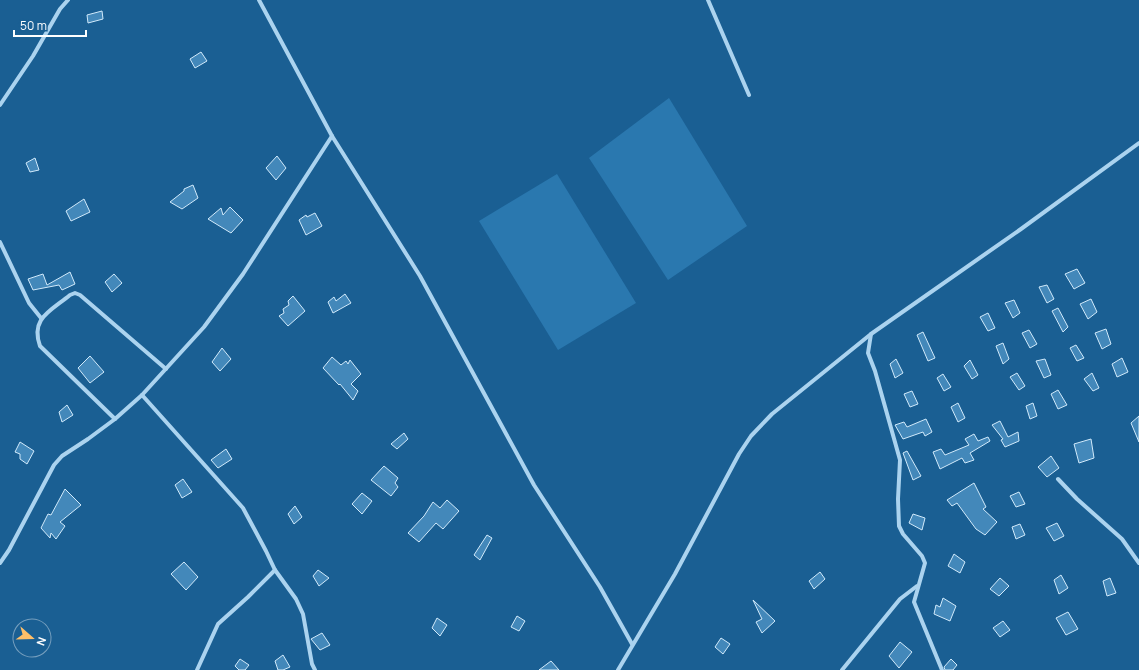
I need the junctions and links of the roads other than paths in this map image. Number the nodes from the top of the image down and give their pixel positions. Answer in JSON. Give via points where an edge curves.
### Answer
{"nodes":[{"id":1,"x":68,"y":0,"type":"edge"},
{"id":2,"x":258,"y":0,"type":"edge"},
{"id":3,"x":708,"y":0,"type":"edge"},
{"id":4,"x":749,"y":95,"type":"dead end"},
{"id":5,"x":0,"y":105,"type":"edge"},
{"id":6,"x":332,"y":136,"type":"junction"},
{"id":7,"x":1139,"y":143,"type":"edge"},
{"id":8,"x":0,"y":242,"type":"edge"},
{"id":9,"x":41,"y":318,"type":"junction"},
{"id":10,"x":871,"y":334,"type":"junction"},
{"id":11,"x":166,"y":369,"type":"junction"},
{"id":12,"x":142,"y":395,"type":"junction"},
{"id":13,"x":115,"y":419,"type":"junction"},
{"id":14,"x":1058,"y":479,"type":"dead end"},
{"id":15,"x":0,"y":563,"type":"edge"},
{"id":16,"x":1139,"y":563,"type":"edge"},
{"id":17,"x":274,"y":570,"type":"junction"},
{"id":18,"x":917,"y":585,"type":"junction"},
{"id":19,"x":632,"y":644,"type":"junction"},
{"id":20,"x":198,"y":670,"type":"edge"},
{"id":21,"x":315,"y":670,"type":"edge"},
{"id":22,"x":618,"y":670,"type":"edge"},
{"id":23,"x":842,"y":670,"type":"edge"},
{"id":24,"x":942,"y":670,"type":"edge"}],
"edges":[{"from":1,"to":5,"type":"street"},
{"from":2,"to":6,"type":"street"},
{"from":3,"to":4,"type":"street"},
{"from":6,"to":11,"type":"street","via":[[243,274],[204,328]]},
{"from":6,"to":19,"type":"street","via":[[420,276],[534,485],[600,587]]},
{"from":7,"to":10,"type":"street","via":[[1022,229]]},
{"from":8,"to":9,"type":"street","via":[[29,303]]},
{"from":9,"to":11,"type":"street","via":[[75,293],[80,295]]},
{"from":9,"to":13,"type":"street","via":[[36,336],[40,346]]},
{"from":10,"to":18,"type":"street","via":[[868,353],[900,460],[899,526],[925,563]]},
{"from":10,"to":19,"type":"street","via":[[772,414],[751,436],[675,574]]},
{"from":11,"to":12,"type":"street"},
{"from":12,"to":13,"type":"street"},
{"from":12,"to":17,"type":"street","via":[[243,508]]},
{"from":13,"to":15,"type":"street","via":[[62,456],[54,465]]},
{"from":14,"to":16,"type":"street","via":[[1077,500],[1122,539]]},
{"from":17,"to":20,"type":"street","via":[[248,597],[222,618]]},
{"from":17,"to":21,"type":"street","via":[[304,614]]},
{"from":18,"to":23,"type":"street","via":[[900,599]]},
{"from":18,"to":24,"type":"street","via":[[914,602]]},
{"from":19,"to":22,"type":"street"}]}
